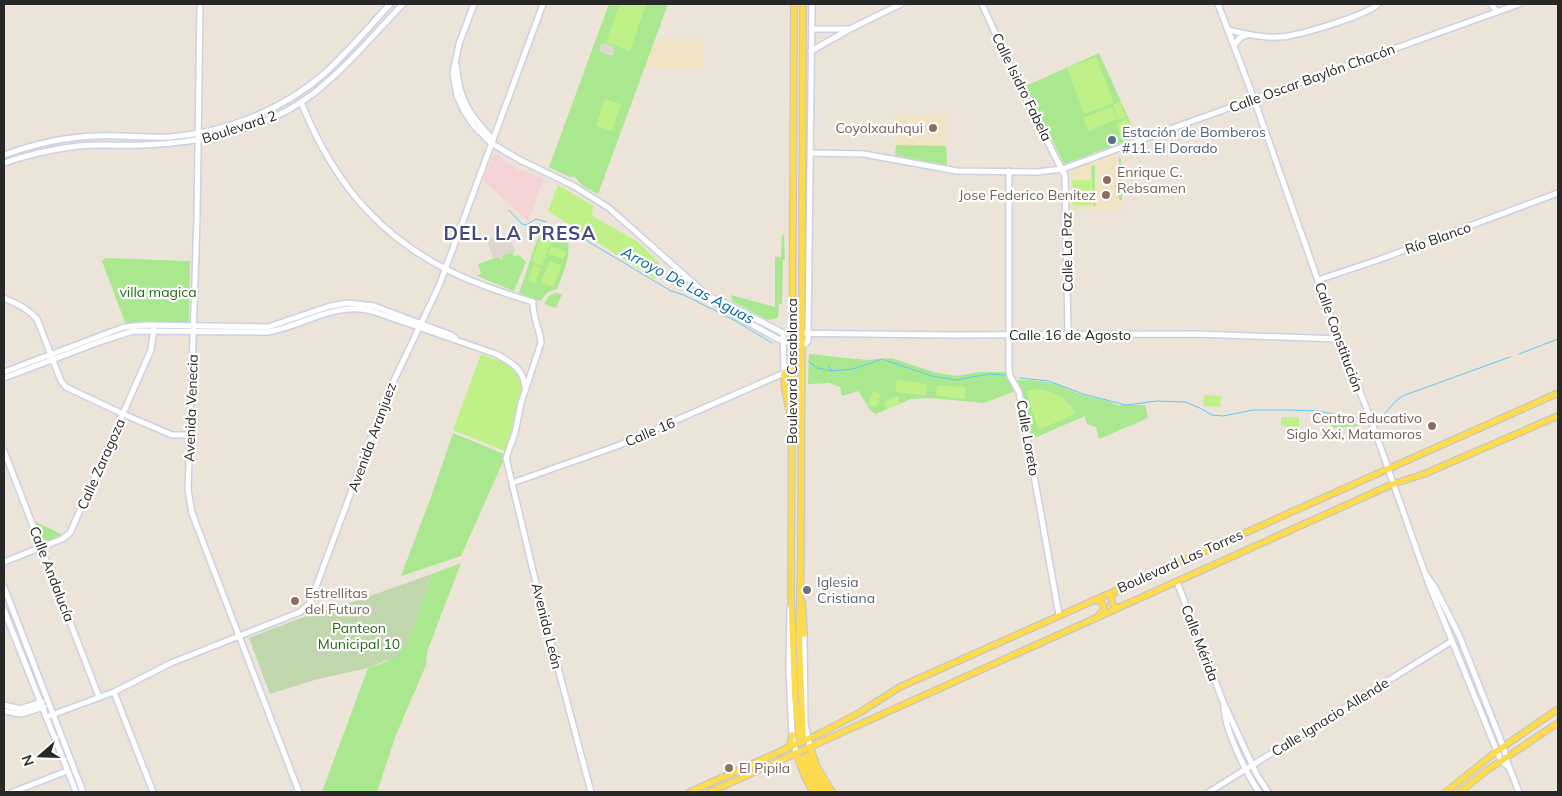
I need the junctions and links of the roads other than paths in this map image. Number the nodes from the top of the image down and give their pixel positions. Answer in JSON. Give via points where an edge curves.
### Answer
{"nodes":[{"id":1,"x":200,"y":4,"type":"edge"},
{"id":2,"x":390,"y":4,"type":"edge"},
{"id":3,"x":403,"y":4,"type":"edge"},
{"id":4,"x":474,"y":4,"type":"edge"},
{"id":5,"x":543,"y":4,"type":"edge"},
{"id":6,"x":794,"y":4,"type":"edge"},
{"id":7,"x":803,"y":4,"type":"edge"},
{"id":8,"x":812,"y":4,"type":"edge"},
{"id":9,"x":901,"y":4,"type":"edge"},
{"id":10,"x":982,"y":4,"type":"edge"},
{"id":11,"x":1218,"y":4,"type":"edge"},
{"id":12,"x":1378,"y":4,"type":"edge"},
{"id":13,"x":1490,"y":4,"type":"edge"},
{"id":14,"x":1519,"y":4,"type":"edge"},
{"id":15,"x":1497,"y":12,"type":"junction"},
{"id":16,"x":812,"y":29,"type":"junction"},
{"id":17,"x":850,"y":29,"type":"junction"},
{"id":18,"x":1228,"y":30,"type":"junction"},
{"id":19,"x":1249,"y":34,"type":"junction"},
{"id":20,"x":1234,"y":45,"type":"junction"},
{"id":21,"x":811,"y":51,"type":"junction"},
{"id":22,"x":1254,"y":99,"type":"junction"},
{"id":23,"x":301,"y":102,"type":"junction"},
{"id":24,"x":198,"y":134,"type":"junction"},
{"id":25,"x":198,"y":140,"type":"junction"},
{"id":26,"x":492,"y":141,"type":"junction"},
{"id":27,"x":810,"y":153,"type":"junction"},
{"id":28,"x":4,"y":155,"type":"edge"},
{"id":29,"x":4,"y":163,"type":"edge"},
{"id":30,"x":1062,"y":169,"type":"junction"},
{"id":31,"x":1008,"y":171,"type":"junction"},
{"id":32,"x":1558,"y":193,"type":"edge"},
{"id":33,"x":446,"y":268,"type":"junction"},
{"id":34,"x":1318,"y":280,"type":"junction"},
{"id":35,"x":709,"y":297,"type":"junction"},
{"id":36,"x":4,"y":298,"type":"edge"},
{"id":37,"x":420,"y":326,"type":"junction"},
{"id":38,"x":154,"y":328,"type":"junction"},
{"id":39,"x":194,"y":329,"type":"junction"},
{"id":40,"x":783,"y":333,"type":"junction"},
{"id":41,"x":792,"y":333,"type":"junction"},
{"id":42,"x":801,"y":333,"type":"junction"},
{"id":43,"x":808,"y":333,"type":"junction"},
{"id":44,"x":1068,"y":335,"type":"junction"},
{"id":45,"x":1009,"y":336,"type":"junction"},
{"id":46,"x":1339,"y":339,"type":"junction"},
{"id":47,"x":782,"y":340,"type":"junction"},
{"id":48,"x":792,"y":343,"type":"junction"},
{"id":49,"x":801,"y":344,"type":"junction"},
{"id":50,"x":52,"y":357,"type":"junction"},
{"id":51,"x":4,"y":372,"type":"edge"},
{"id":52,"x":784,"y":373,"type":"junction"},
{"id":53,"x":4,"y":378,"type":"edge"},
{"id":54,"x":526,"y":387,"type":"junction"},
{"id":55,"x":1558,"y":393,"type":"edge"},
{"id":56,"x":122,"y":414,"type":"junction"},
{"id":57,"x":1558,"y":416,"type":"edge"},
{"id":58,"x":792,"y":425,"type":"junction"},
{"id":59,"x":190,"y":435,"type":"junction"},
{"id":60,"x":4,"y":450,"type":"edge"},
{"id":61,"x":1388,"y":469,"type":"junction"},
{"id":62,"x":512,"y":484,"type":"junction"},
{"id":63,"x":1393,"y":484,"type":"junction"},
{"id":64,"x":41,"y":547,"type":"junction"},
{"id":65,"x":4,"y":562,"type":"edge"},
{"id":66,"x":1426,"y":575,"type":"junction"},
{"id":67,"x":1176,"y":582,"type":"junction"},
{"id":68,"x":4,"y":587,"type":"edge"},
{"id":69,"x":1121,"y":588,"type":"junction"},
{"id":70,"x":800,"y":592,"type":"junction"},
{"id":71,"x":791,"y":595,"type":"junction"},
{"id":72,"x":1090,"y":602,"type":"junction"},
{"id":73,"x":1117,"y":608,"type":"junction"},
{"id":74,"x":4,"y":610,"type":"edge"},
{"id":75,"x":1060,"y":615,"type":"junction"},
{"id":76,"x":1096,"y":618,"type":"junction"},
{"id":77,"x":804,"y":634,"type":"joint"},
{"id":78,"x":240,"y":636,"type":"junction"},
{"id":79,"x":1452,"y":641,"type":"junction"},
{"id":80,"x":114,"y":692,"type":"junction"},
{"id":81,"x":99,"y":697,"type":"junction"},
{"id":82,"x":49,"y":703,"type":"junction"},
{"id":83,"x":4,"y":705,"type":"edge"},
{"id":84,"x":41,"y":705,"type":"junction"},
{"id":85,"x":1558,"y":709,"type":"edge"},
{"id":86,"x":4,"y":711,"type":"edge"},
{"id":87,"x":1226,"y":712,"type":"junction"},
{"id":88,"x":53,"y":714,"type":"junction"},
{"id":89,"x":46,"y":717,"type":"junction"},
{"id":90,"x":1558,"y":723,"type":"edge"},
{"id":91,"x":792,"y":735,"type":"junction"},
{"id":92,"x":804,"y":738,"type":"junction"},
{"id":93,"x":795,"y":746,"type":"junction"},
{"id":94,"x":1503,"y":746,"type":"junction"},
{"id":95,"x":810,"y":747,"type":"junction"},
{"id":96,"x":783,"y":751,"type":"junction"},
{"id":97,"x":1497,"y":751,"type":"junction"},
{"id":98,"x":796,"y":753,"type":"junction"},
{"id":99,"x":1507,"y":757,"type":"junction"},
{"id":100,"x":1501,"y":761,"type":"junction"},
{"id":101,"x":1252,"y":765,"type":"junction"},
{"id":102,"x":1509,"y":766,"type":"junction"},
{"id":103,"x":1246,"y":769,"type":"junction"},
{"id":104,"x":68,"y":771,"type":"junction"},
{"id":105,"x":13,"y":792,"type":"edge"},
{"id":106,"x":76,"y":792,"type":"edge"},
{"id":107,"x":83,"y":792,"type":"edge"},
{"id":108,"x":153,"y":792,"type":"edge"},
{"id":109,"x":300,"y":792,"type":"edge"},
{"id":110,"x":591,"y":792,"type":"edge"},
{"id":111,"x":690,"y":792,"type":"edge"},
{"id":112,"x":710,"y":792,"type":"edge"},
{"id":113,"x":813,"y":792,"type":"edge"},
{"id":114,"x":819,"y":792,"type":"edge"},
{"id":115,"x":826,"y":792,"type":"edge"},
{"id":116,"x":832,"y":792,"type":"edge"},
{"id":117,"x":1209,"y":792,"type":"edge"},
{"id":118,"x":1259,"y":792,"type":"edge"},
{"id":119,"x":1268,"y":792,"type":"edge"},
{"id":120,"x":1446,"y":792,"type":"edge"},
{"id":121,"x":1460,"y":792,"type":"edge"},
{"id":122,"x":1519,"y":792,"type":"edge"}],
"edges":[{"from":1,"to":24,"type":"street","name":"Avenida Venecia"},
{"from":2,"to":24,"type":"street","name":"Boulevard 2","via":[[341,58],[306,88],[254,116]]},
{"from":3,"to":23,"type":"street","name":"Boulevard 2","via":[[346,64]]},
{"from":4,"to":26,"type":"street","via":[[459,44],[453,82],[462,107],[474,126]]},
{"from":5,"to":26,"type":"street","name":"Avenida Aranjuez"},
{"from":6,"to":41,"type":"main road","name":"Boulevard Casablanca"},
{"from":7,"to":42,"type":"main road","name":"Boulevard Casablanca"},
{"from":8,"to":16,"type":"street"},
{"from":9,"to":17,"type":"street"},
{"from":10,"to":30,"type":"street","name":"Calle Isidro Fabela"},
{"from":11,"to":18,"type":"street","name":"Calle Constitución"},
{"from":12,"to":19,"type":"street","via":[[1366,12],[1291,36]]},
{"from":13,"to":15,"type":"street"},
{"from":14,"to":15,"type":"street","name":"Calle Oscar Baylón Chacón"},
{"from":15,"to":22,"type":"street","name":"Calle Oscar Baylón Chacón"},
{"from":16,"to":17,"type":"street"},
{"from":16,"to":21,"type":"street"},
{"from":17,"to":21,"type":"street"},
{"from":18,"to":19,"type":"street"},
{"from":18,"to":20,"type":"street","name":"Calle Constitución"},
{"from":19,"to":20,"type":"street"},
{"from":20,"to":22,"type":"street","name":"Calle Constitución"},
{"from":21,"to":27,"type":"street"},
{"from":22,"to":30,"type":"street","name":"Calle Oscar Baylón Chacón"},
{"from":22,"to":34,"type":"street","name":"Calle Constitución"},
{"from":23,"to":25,"type":"street","name":"Boulevard 2","via":[[264,121]]},
{"from":23,"to":33,"type":"street","via":[[331,165],[357,199],[380,224],[417,252]]},
{"from":24,"to":25,"type":"street","name":"Avenida Venecia"},
{"from":24,"to":28,"type":"street","name":"Boulevard 2","via":[[73,137]]},
{"from":25,"to":29,"type":"street","name":"Boulevard 2","via":[[76,146]]},
{"from":25,"to":39,"type":"street","name":"Avenida Venecia"},
{"from":26,"to":33,"type":"street","name":"Avenida Aranjuez"},
{"from":26,"to":35,"type":"street","via":[[520,160],[595,199],[622,218]]},
{"from":27,"to":31,"type":"street","name":"Calle Oscar Baylón Chacón","via":[[864,154],[957,171]]},
{"from":27,"to":43,"type":"street"},
{"from":30,"to":31,"type":"street","name":"Calle Oscar Baylón Chacón"},
{"from":30,"to":44,"type":"street","name":"Calle La Paz","via":[[1065,176]]},
{"from":31,"to":45,"type":"street","name":"Calle Loreto"},
{"from":32,"to":34,"type":"street","name":"Río Blanco"},
{"from":33,"to":37,"type":"street","name":"Avenida Aranjuez"},
{"from":33,"to":54,"type":"street","name":"Avenida León","via":[[471,281],[534,302],[540,343]]},
{"from":34,"to":46,"type":"street","name":"Calle Constitución"},
{"from":35,"to":40,"type":"street"},
{"from":35,"to":47,"type":"street","via":[[719,306]]},
{"from":36,"to":50,"type":"street","via":[[32,312]]},
{"from":37,"to":39,"type":"street","via":[[369,305],[348,302],[268,328]]},
{"from":37,"to":54,"type":"street","via":[[451,335],[456,340],[510,361],[524,377]]},
{"from":37,"to":78,"type":"street","name":"Avenida Aranjuez","via":[[387,395],[310,603],[300,612]]},
{"from":38,"to":39,"type":"street"},
{"from":38,"to":50,"type":"street","via":[[133,331]]},
{"from":38,"to":56,"type":"street","name":"Calle Zaragoza","via":[[151,350]]},
{"from":39,"to":59,"type":"street","name":"Avenida Venecia"},
{"from":40,"to":41,"type":"street","name":"Calle 16 de Agosto"},
{"from":40,"to":47,"type":"street"},
{"from":41,"to":42,"type":"street","name":"Calle 16 de Agosto"},
{"from":41,"to":48,"type":"main road","name":"Boulevard Casablanca"},
{"from":42,"to":43,"type":"street","name":"Calle 16 de Agosto"},
{"from":42,"to":49,"type":"main road","name":"Boulevard Casablanca"},
{"from":43,"to":45,"type":"street","name":"Calle 16 de Agosto"},
{"from":43,"to":49,"type":"street","via":[[807,343]]},
{"from":44,"to":45,"type":"street","name":"Calle 16 de Agosto"},
{"from":44,"to":46,"type":"street","name":"Calle 16 de Agosto","via":[[1197,334]]},
{"from":45,"to":75,"type":"street","name":"Calle Loreto","via":[[1009,373],[1020,392]]},
{"from":46,"to":61,"type":"street","name":"Calle Constitución"},
{"from":47,"to":48,"type":"street"},
{"from":47,"to":52,"type":"street"},
{"from":48,"to":49,"type":"street"},
{"from":48,"to":58,"type":"main road","name":"Boulevard Casablanca"},
{"from":49,"to":70,"type":"main road","name":"Boulevard Casablanca"},
{"from":50,"to":51,"type":"street"},
{"from":50,"to":53,"type":"street"},
{"from":50,"to":56,"type":"street","via":[[66,387]]},
{"from":52,"to":58,"type":"main road"},
{"from":52,"to":62,"type":"street","name":"Calle 16","via":[[626,442]]},
{"from":54,"to":62,"type":"street","name":"Avenida León","via":[[507,456]]},
{"from":55,"to":61,"type":"main road","name":"Boulevard Las Torres"},
{"from":56,"to":59,"type":"street","via":[[172,435]]},
{"from":56,"to":64,"type":"street","name":"Calle Zaragoza","via":[[70,533]]},
{"from":57,"to":63,"type":"main road","name":"Boulevard Las Torres"},
{"from":58,"to":71,"type":"main road","name":"Boulevard Casablanca"},
{"from":59,"to":78,"type":"street","name":"Avenida Venecia","via":[[190,505]]},
{"from":60,"to":64,"type":"street","name":"Calle Andalucía"},
{"from":61,"to":63,"type":"street","name":"Calle Constitución"},
{"from":61,"to":69,"type":"main road","name":"Boulevard Las Torres"},
{"from":62,"to":110,"type":"street","name":"Avenida León"},
{"from":63,"to":66,"type":"street","name":"Calle Constitución"},
{"from":63,"to":67,"type":"main road","name":"Boulevard Las Torres"},
{"from":64,"to":65,"type":"street","name":"Calle Zaragoza"},
{"from":64,"to":81,"type":"street","name":"Calle Andalucía"},
{"from":66,"to":79,"type":"street","name":"Calle Constitución"},
{"from":66,"to":94,"type":"street","name":"Calle Constitución","via":[[1459,635]]},
{"from":67,"to":73,"type":"main road","name":"Boulevard Las Torres"},
{"from":67,"to":87,"type":"street","name":"Calle Mérida"},
{"from":68,"to":82,"type":"street"},
{"from":69,"to":72,"type":"main road","name":"Boulevard Las Torres"},
{"from":69,"to":73,"type":"main road","via":[[1111,598]]},
{"from":70,"to":77,"type":"main road"},
{"from":70,"to":92,"type":"main road","name":"Boulevard Casablanca","via":[[799,662]]},
{"from":71,"to":91,"type":"street","via":[[788,671]]},
{"from":71,"to":92,"type":"main road","name":"Boulevard Casablanca","via":[[796,705]]},
{"from":72,"to":75,"type":"main road","name":"Boulevard Las Torres"},
{"from":72,"to":76,"type":"main road","via":[[1100,601],[1104,606]]},
{"from":73,"to":76,"type":"main road","name":"Boulevard Las Torres"},
{"from":74,"to":84,"type":"street"},
{"from":75,"to":92,"type":"main road","name":"Boulevard Las Torres","via":[[900,687],[858,713]]},
{"from":76,"to":95,"type":"main road","name":"Boulevard Las Torres"},
{"from":77,"to":92,"type":"street"},
{"from":78,"to":80,"type":"street","name":"Avenida Aranjuez","via":[[171,663]]},
{"from":78,"to":109,"type":"street","name":"Avenida Venecia"},
{"from":79,"to":97,"type":"street","name":"Calle Constitución"},
{"from":79,"to":101,"type":"street","name":"Calle Ignacio Allende"},
{"from":80,"to":81,"type":"street","name":"Avenida Aranjuez"},
{"from":80,"to":108,"type":"street"},
{"from":81,"to":88,"type":"street","name":"Avenida Aranjuez"},
{"from":82,"to":84,"type":"street"},
{"from":82,"to":88,"type":"street"},
{"from":83,"to":84,"type":"street","via":[[20,708]]},
{"from":84,"to":86,"type":"street","via":[[21,714]]},
{"from":84,"to":89,"type":"street"},
{"from":85,"to":94,"type":"main road"},
{"from":87,"to":101,"type":"street"},
{"from":87,"to":103,"type":"street","via":[[1233,740]]},
{"from":88,"to":89,"type":"street","name":"Avenida Aranjuez"},
{"from":88,"to":107,"type":"street"},
{"from":89,"to":104,"type":"street"},
{"from":90,"to":99,"type":"main road"},
{"from":91,"to":93,"type":"street"},
{"from":91,"to":96,"type":"main road","via":[[790,745]]},
{"from":92,"to":93,"type":"main road","name":"Boulevard Las Torres"},
{"from":92,"to":95,"type":"street"},
{"from":93,"to":96,"type":"main road","name":"Boulevard Las Torres"},
{"from":93,"to":98,"type":"street"},
{"from":94,"to":97,"type":"main road"},
{"from":94,"to":99,"type":"street","name":"Calle Constitución"},
{"from":95,"to":98,"type":"main road","name":"Boulevard Las Torres"},
{"from":95,"to":116,"type":"main road"},
{"from":96,"to":111,"type":"main road","name":"Boulevard Las Torres"},
{"from":97,"to":100,"type":"street","name":"Calle Constitución"},
{"from":97,"to":120,"type":"main road"},
{"from":98,"to":112,"type":"main road","name":"Boulevard Las Torres"},
{"from":98,"to":113,"type":"main road"},
{"from":99,"to":100,"type":"main road"},
{"from":99,"to":102,"type":"street","name":"Calle Constitución"},
{"from":100,"to":102,"type":"street"},
{"from":100,"to":121,"type":"main road"},
{"from":101,"to":103,"type":"street","name":"Calle Ignacio Allende"},
{"from":101,"to":119,"type":"street"},
{"from":102,"to":122,"type":"street","name":"Calle Constitución"},
{"from":103,"to":117,"type":"street","name":"Calle Ignacio Allende"},
{"from":103,"to":118,"type":"street"},
{"from":104,"to":105,"type":"street"},
{"from":104,"to":106,"type":"street"},
{"from":114,"to":115,"type":"main road","via":[[806,756]]}]}
